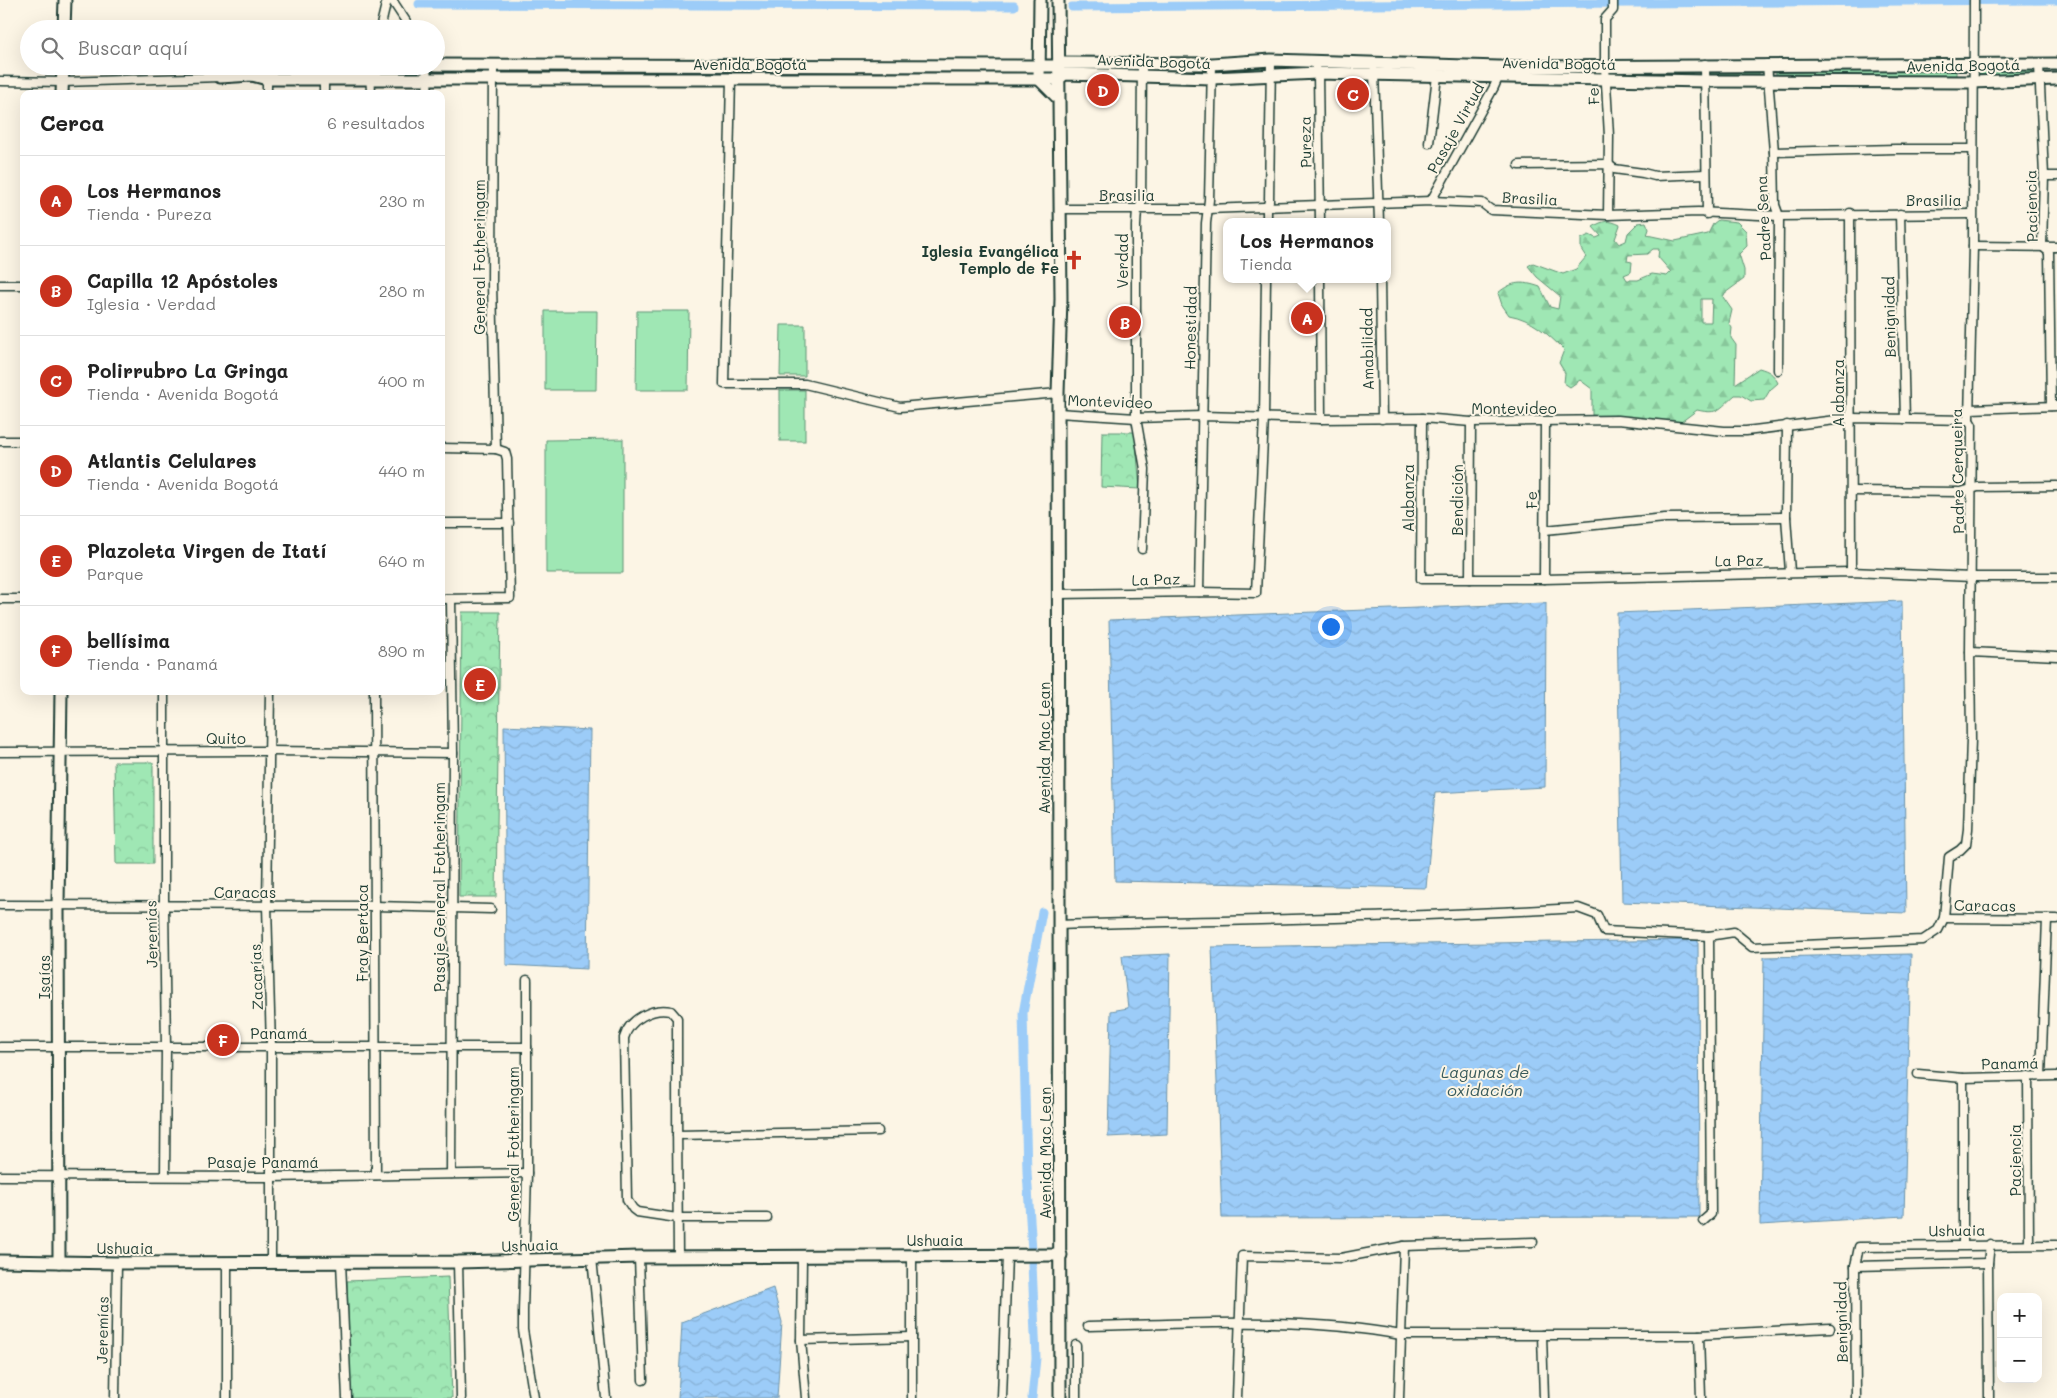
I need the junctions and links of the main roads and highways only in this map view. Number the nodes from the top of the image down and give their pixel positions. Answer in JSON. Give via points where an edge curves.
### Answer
{"nodes":[{"id":1,"x":65,"y":0,"type":"edge"},
{"id":2,"x":1040,"y":0,"type":"edge"},
{"id":3,"x":1058,"y":0,"type":"edge"},
{"id":4,"x":64,"y":20,"type":"edge"},
{"id":5,"x":2057,"y":64,"type":"edge"},
{"id":6,"x":445,"y":65,"type":"edge"},
{"id":7,"x":625,"y":66,"type":"junction"},
{"id":8,"x":652,"y":66,"type":"junction"},
{"id":9,"x":847,"y":66,"type":"junction"},
{"id":10,"x":1039,"y":66,"type":"junction"},
{"id":11,"x":1058,"y":66,"type":"junction"},
{"id":12,"x":1316,"y":68,"type":"junction"},
{"id":13,"x":1142,"y":69,"type":"junction"},
{"id":14,"x":1498,"y":72,"type":"junction"},
{"id":15,"x":63,"y":75,"type":"edge"},
{"id":16,"x":252,"y":75,"type":"joint"},
{"id":17,"x":220,"y":77,"type":"road end"},
{"id":18,"x":652,"y":79,"type":"junction"},
{"id":19,"x":1039,"y":79,"type":"junction"},
{"id":20,"x":1058,"y":79,"type":"junction"},
{"id":21,"x":2057,"y":79,"type":"edge"},
{"id":22,"x":625,"y":80,"type":"junction"},
{"id":23,"x":848,"y":80,"type":"junction"},
{"id":24,"x":62,"y":88,"type":"edge"},
{"id":25,"x":1058,"y":98,"type":"junction"},
{"id":26,"x":61,"y":695,"type":"edge"},
{"id":27,"x":1061,"y":1255,"type":"junction"},
{"id":28,"x":0,"y":1261,"type":"edge"},
{"id":29,"x":59,"y":1262,"type":"junction"},
{"id":30,"x":1060,"y":1398,"type":"edge"}],
"edges":[{"from":1,"to":4,"type":"main road"},
{"from":2,"to":10,"type":"main road"},
{"from":3,"to":11,"type":"main road","name":"Avenida Mac Lean"},
{"from":5,"to":14,"type":"main road","name":"Avenida Bogotá","via":[[1705,64]]},
{"from":6,"to":7,"type":"main road","name":"Avenida Bogotá"},
{"from":7,"to":8,"type":"main road","name":"Avenida Bogotá"},
{"from":7,"to":22,"type":"main road"},
{"from":8,"to":9,"type":"main road","name":"Avenida Bogotá"},
{"from":8,"to":18,"type":"main road"},
{"from":9,"to":10,"type":"main road","name":"Avenida Bogotá"},
{"from":9,"to":23,"type":"main road"},
{"from":10,"to":11,"type":"main road","name":"Avenida Bogotá"},
{"from":10,"to":19,"type":"main road"},
{"from":11,"to":13,"type":"main road","name":"Avenida Bogotá","via":[[1062,63]]},
{"from":11,"to":20,"type":"main road","name":"Avenida Mac Lean"},
{"from":12,"to":13,"type":"main road","name":"Avenida Bogotá","via":[[1271,60]]},
{"from":12,"to":13,"type":"main road","name":"Avenida Bogotá","via":[[1212,78]]},
{"from":12,"to":14,"type":"main road","name":"Avenida Bogotá","via":[[1374,63]]},
{"from":12,"to":14,"type":"main road","name":"Avenida Bogotá","via":[[1374,76]]},
{"from":13,"to":20,"type":"main road","name":"Avenida Bogotá","via":[[1065,74]]},
{"from":14,"to":21,"type":"main road","name":"Avenida Bogotá","via":[[1704,81],[1973,82]]},
{"from":15,"to":24,"type":"main road"},
{"from":16,"to":17,"type":"main road","name":"Avenida Bogotá"},
{"from":16,"to":22,"type":"main road","name":"Avenida Bogotá","via":[[267,79]]},
{"from":18,"to":22,"type":"main road","name":"Avenida Bogotá"},
{"from":18,"to":23,"type":"main road","name":"Avenida Bogotá"},
{"from":19,"to":20,"type":"main road","name":"Avenida Bogotá"},
{"from":19,"to":23,"type":"main road","name":"Avenida Bogotá"},
{"from":19,"to":25,"type":"main road"},
{"from":20,"to":25,"type":"main road","name":"Avenida Mac Lean"},
{"from":25,"to":27,"type":"main road","name":"Avenida Mac Lean"},
{"from":26,"to":29,"type":"main road","name":"Isaías"},
{"from":27,"to":29,"type":"main road","name":"Ushuaia","via":[[639,1257],[458,1262]]},
{"from":27,"to":30,"type":"main road","name":"Avenida Mac Lean"},
{"from":28,"to":29,"type":"main road","name":"Ushuaia"}]}
